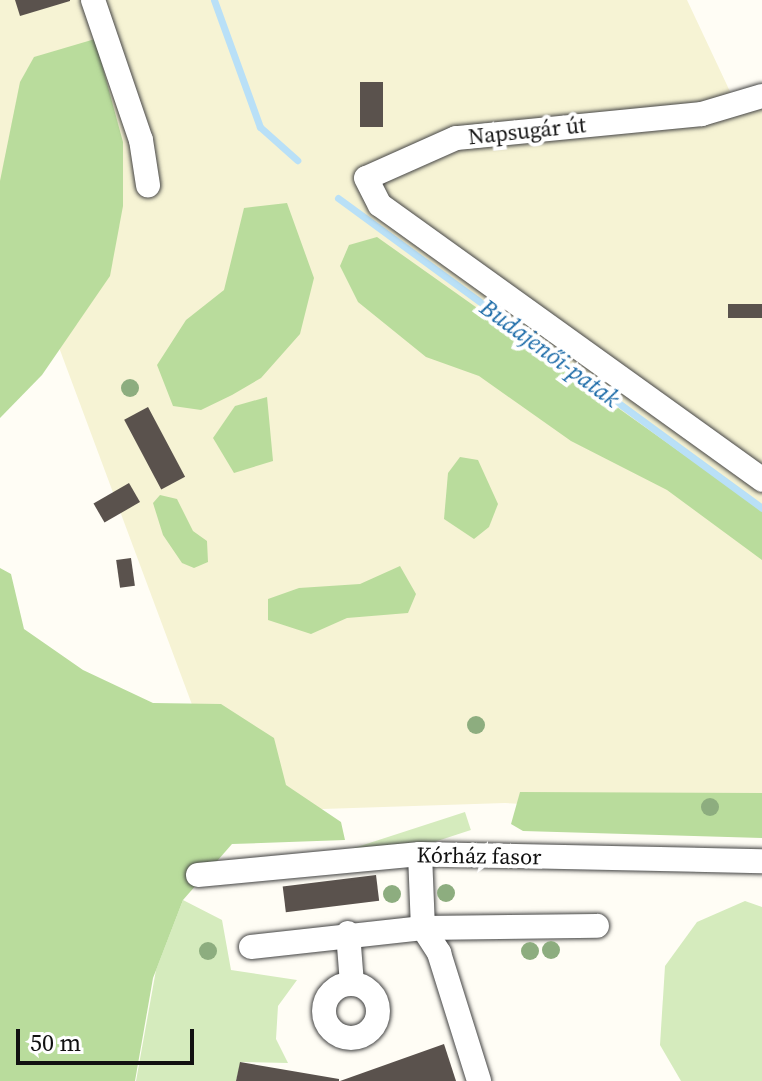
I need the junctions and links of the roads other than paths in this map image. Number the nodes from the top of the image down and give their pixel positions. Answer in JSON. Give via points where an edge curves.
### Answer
{"nodes":[{"id":1,"x":93,"y":0,"type":"edge"},
{"id":2,"x":762,"y":96,"type":"edge"},
{"id":3,"x":148,"y":185,"type":"dead end"},
{"id":4,"x":762,"y":480,"type":"edge"},
{"id":5,"x":420,"y":854,"type":"junction"},
{"id":6,"x":762,"y":861,"type":"edge"},
{"id":7,"x":198,"y":875,"type":"dead end"},
{"id":8,"x":597,"y":926,"type":"dead end"},
{"id":9,"x":423,"y":928,"type":"junction"},
{"id":10,"x":348,"y":933,"type":"junction"},
{"id":11,"x":251,"y":947,"type":"dead end"},
{"id":12,"x":352,"y":984,"type":"dead end"},
{"id":13,"x":479,"y":1081,"type":"edge"}],
"edges":[{"from":1,"to":3,"type":"street","via":[[141,140]]},
{"from":2,"to":4,"type":"street","name":"Napsugár út","via":[[702,114],[456,138],[366,178],[380,205]]},
{"from":5,"to":6,"type":"street","name":"Kórház fasor"},
{"from":5,"to":7,"type":"street","name":"Kórház fasor"},
{"from":5,"to":9,"type":"street"},
{"from":8,"to":9,"type":"street"},
{"from":9,"to":10,"type":"street"},
{"from":9,"to":13,"type":"street","via":[[439,953]]},
{"from":10,"to":11,"type":"street"},
{"from":10,"to":12,"type":"street"}]}
